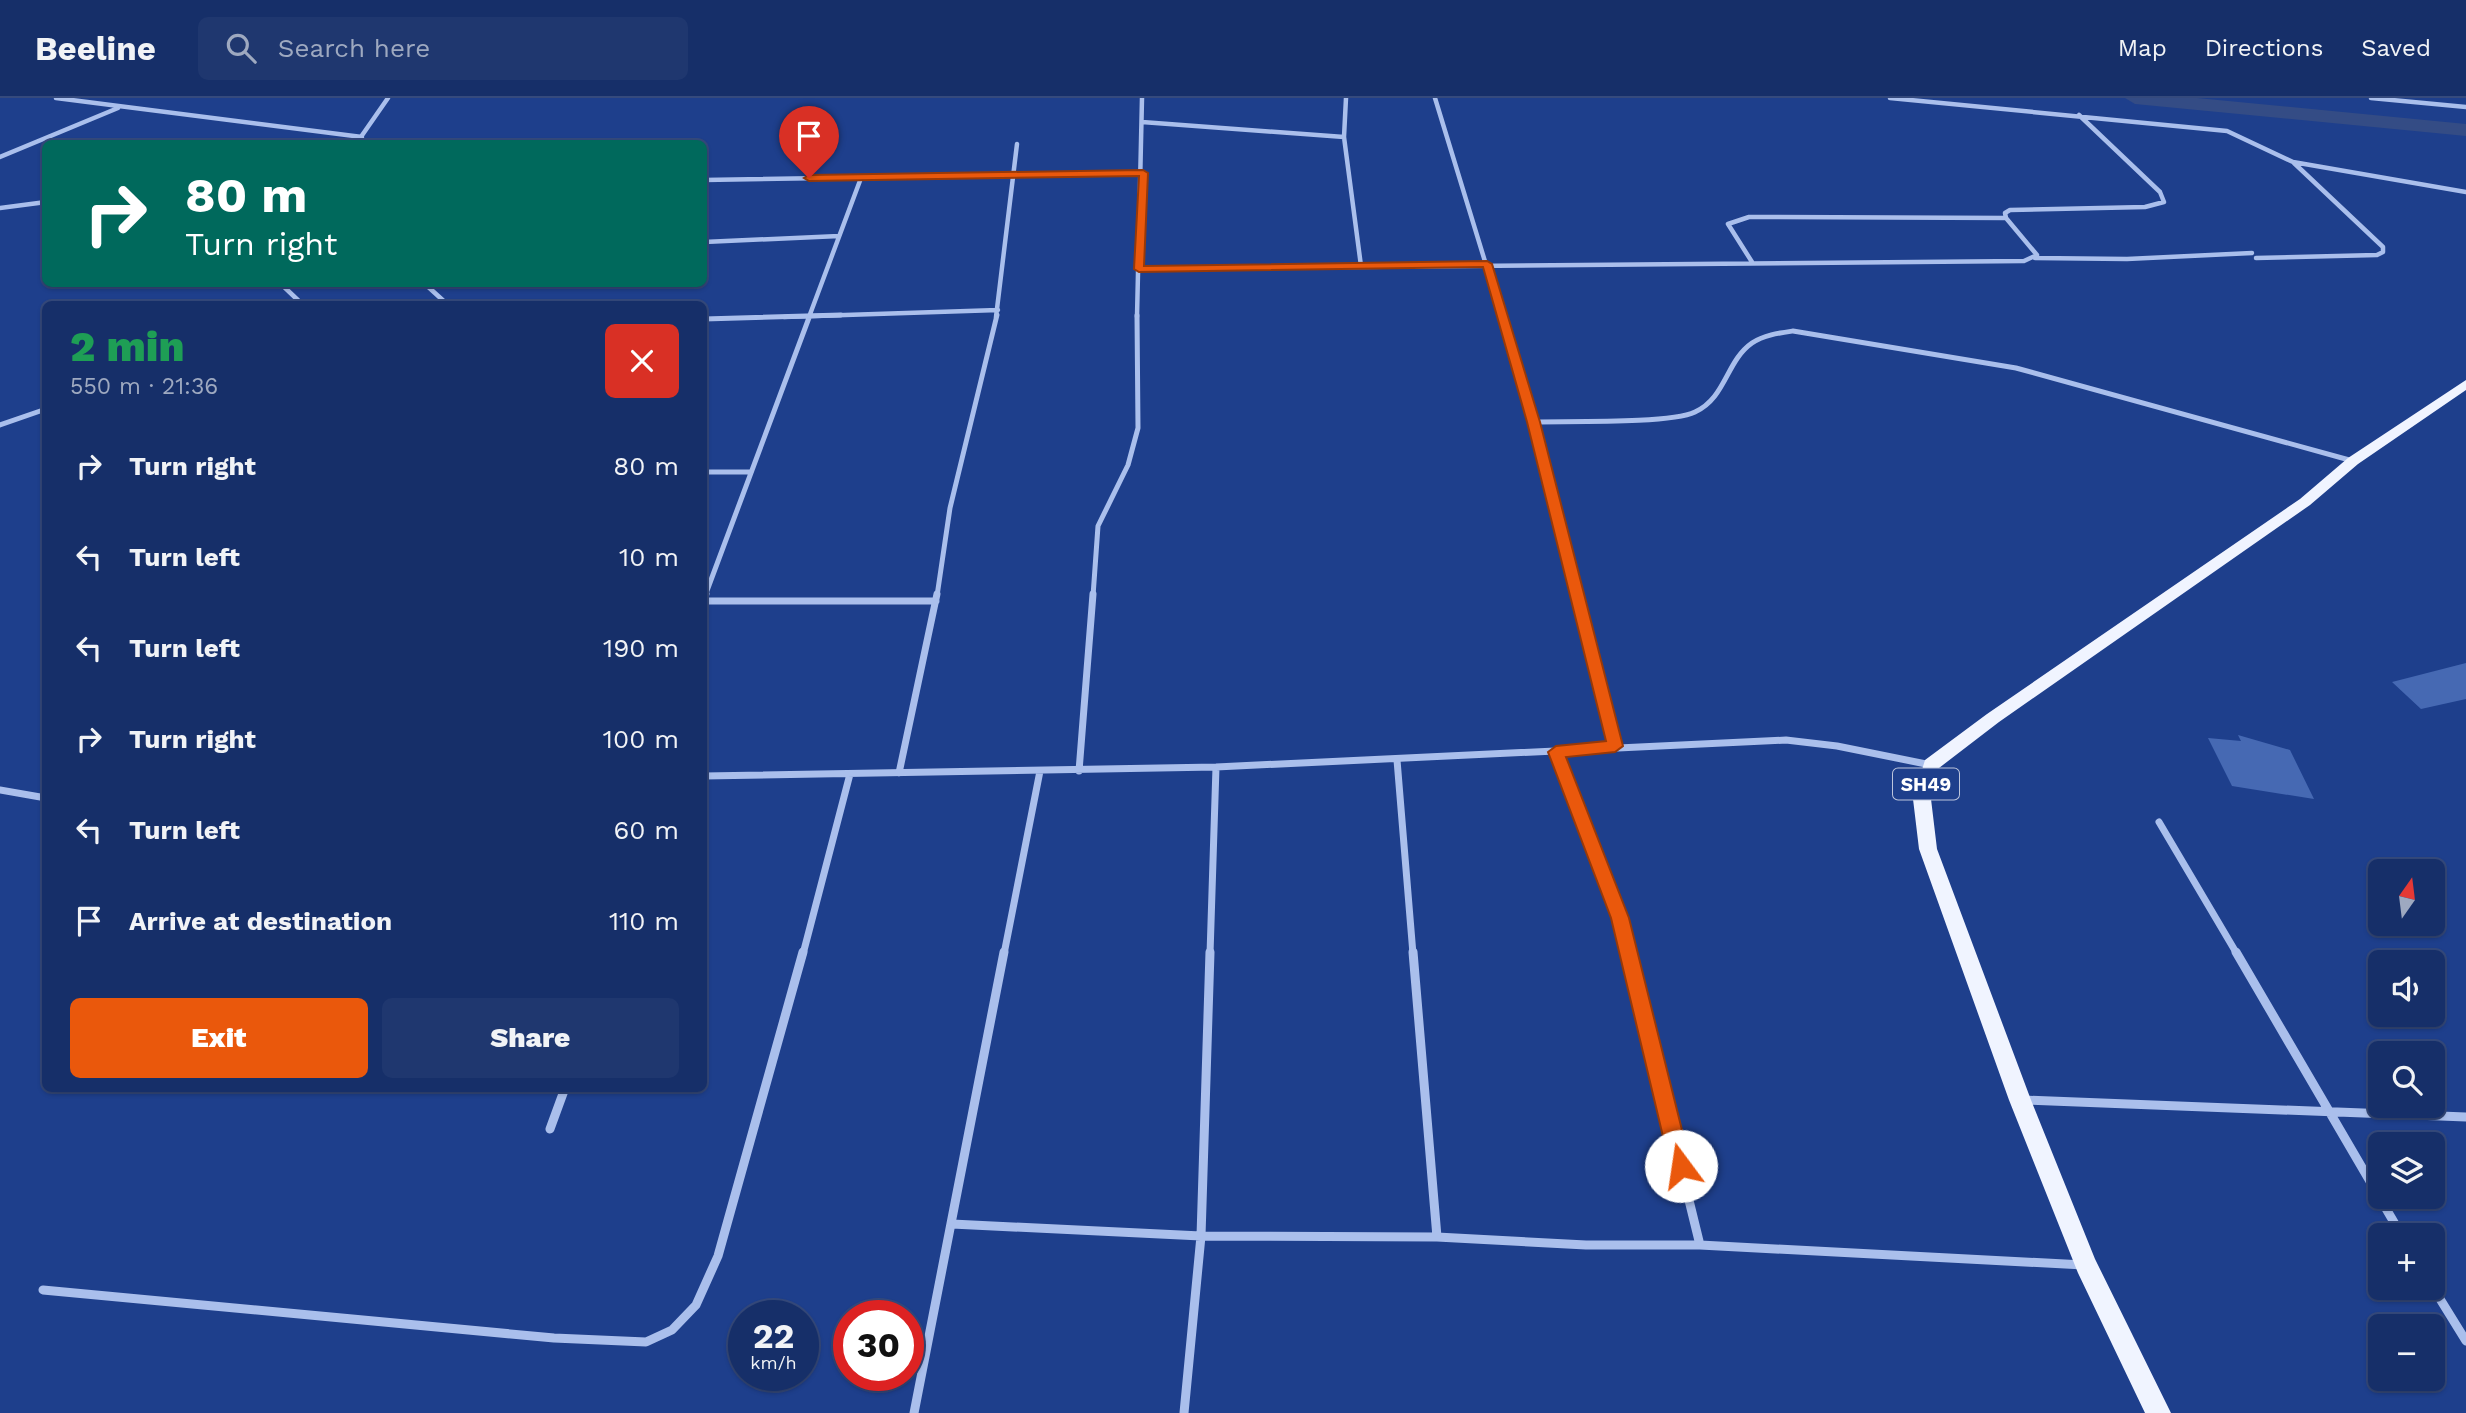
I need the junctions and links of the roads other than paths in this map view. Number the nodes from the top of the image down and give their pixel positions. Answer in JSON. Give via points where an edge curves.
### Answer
{"nodes":[{"id":1,"x":56,"y":98,"type":"edge"},
{"id":2,"x":388,"y":98,"type":"edge"},
{"id":3,"x":1142,"y":98,"type":"edge"},
{"id":4,"x":1346,"y":98,"type":"edge"},
{"id":5,"x":1435,"y":98,"type":"edge"},
{"id":6,"x":1890,"y":98,"type":"edge"},
{"id":7,"x":2371,"y":98,"type":"edge"},
{"id":8,"x":119,"y":107,"type":"junction"},
{"id":9,"x":2466,"y":107,"type":"edge"},
{"id":10,"x":2079,"y":115,"type":"junction"},
{"id":11,"x":1142,"y":122,"type":"junction"},
{"id":12,"x":362,"y":137,"type":"junction"},
{"id":13,"x":1344,"y":137,"type":"junction"},
{"id":14,"x":359,"y":140,"type":"edge"},
{"id":15,"x":1017,"y":144,"type":"dead end"},
{"id":16,"x":0,"y":157,"type":"edge"},
{"id":17,"x":2293,"y":162,"type":"junction"},
{"id":18,"x":1143,"y":173,"type":"junction"},
{"id":19,"x":1014,"y":175,"type":"junction"},
{"id":20,"x":861,"y":178,"type":"junction"},
{"id":21,"x":707,"y":180,"type":"edge"},
{"id":22,"x":2466,"y":192,"type":"edge"},
{"id":23,"x":42,"y":203,"type":"edge"},
{"id":24,"x":0,"y":208,"type":"edge"},
{"id":25,"x":2006,"y":218,"type":"junction"},
{"id":26,"x":839,"y":236,"type":"junction"},
{"id":27,"x":707,"y":242,"type":"edge"},
{"id":28,"x":2035,"y":258,"type":"junction"},
{"id":29,"x":1752,"y":262,"type":"junction"},
{"id":30,"x":1487,"y":264,"type":"junction"},
{"id":31,"x":1361,"y":267,"type":"junction"},
{"id":32,"x":1139,"y":269,"type":"junction"},
{"id":33,"x":284,"y":287,"type":"edge"},
{"id":34,"x":428,"y":287,"type":"edge"},
{"id":35,"x":299,"y":301,"type":"edge"},
{"id":36,"x":444,"y":301,"type":"edge"},
{"id":37,"x":998,"y":310,"type":"junction"},
{"id":38,"x":811,"y":313,"type":"junction"},
{"id":39,"x":707,"y":319,"type":"edge"},
{"id":40,"x":2466,"y":384,"type":"edge"},
{"id":41,"x":42,"y":410,"type":"edge"},
{"id":42,"x":1534,"y":422,"type":"junction"},
{"id":43,"x":0,"y":425,"type":"edge"},
{"id":44,"x":2353,"y":461,"type":"junction"},
{"id":45,"x":707,"y":472,"type":"edge"},
{"id":46,"x":751,"y":472,"type":"junction"},
{"id":47,"x":707,"y":592,"type":"edge"},
{"id":48,"x":707,"y":600,"type":"edge"},
{"id":49,"x":936,"y":601,"type":"junction"},
{"id":50,"x":1615,"y":746,"type":"junction"},
{"id":51,"x":1556,"y":752,"type":"junction"},
{"id":52,"x":1396,"y":760,"type":"junction"},
{"id":53,"x":1931,"y":765,"type":"junction"},
{"id":54,"x":1216,"y":767,"type":"junction"},
{"id":55,"x":1040,"y":771,"type":"junction"},
{"id":56,"x":1079,"y":771,"type":"junction"},
{"id":57,"x":899,"y":773,"type":"junction"},
{"id":58,"x":850,"y":774,"type":"junction"},
{"id":59,"x":707,"y":776,"type":"edge"},
{"id":60,"x":0,"y":790,"type":"edge"},
{"id":61,"x":42,"y":797,"type":"edge"},
{"id":62,"x":2159,"y":822,"type":"dead end"},
{"id":63,"x":564,"y":1092,"type":"edge"},
{"id":64,"x":2020,"y":1100,"type":"junction"},
{"id":65,"x":2325,"y":1110,"type":"junction"},
{"id":66,"x":2466,"y":1117,"type":"edge"},
{"id":67,"x":550,"y":1129,"type":"dead end"},
{"id":68,"x":2394,"y":1223,"type":"edge"},
{"id":69,"x":952,"y":1224,"type":"junction"},
{"id":70,"x":1201,"y":1236,"type":"junction"},
{"id":71,"x":1437,"y":1237,"type":"junction"},
{"id":72,"x":1700,"y":1245,"type":"junction"},
{"id":73,"x":2086,"y":1265,"type":"junction"},
{"id":74,"x":43,"y":1290,"type":"dead end"},
{"id":75,"x":2441,"y":1300,"type":"edge"},
{"id":76,"x":2466,"y":1341,"type":"edge"},
{"id":77,"x":914,"y":1413,"type":"edge"},
{"id":78,"x":1184,"y":1413,"type":"edge"},
{"id":79,"x":2158,"y":1413,"type":"edge"}],
"edges":[{"from":1,"to":8,"type":"street"},
{"from":2,"to":12,"type":"street"},
{"from":3,"to":11,"type":"street"},
{"from":4,"to":13,"type":"street"},
{"from":5,"to":30,"type":"street"},
{"from":6,"to":10,"type":"street"},
{"from":7,"to":9,"type":"street"},
{"from":8,"to":12,"type":"street"},
{"from":8,"to":16,"type":"street"},
{"from":10,"to":17,"type":"street","via":[[2227,131]]},
{"from":10,"to":25,"type":"street","via":[[2160,192],[2164,202],[2145,207],[2020,208],[2005,213]]},
{"from":11,"to":13,"type":"street"},
{"from":11,"to":18,"type":"street"},
{"from":12,"to":14,"type":"street"},
{"from":13,"to":31,"type":"street"},
{"from":15,"to":19,"type":"street"},
{"from":17,"to":22,"type":"street"},
{"from":17,"to":28,"type":"street","via":[[2383,251],[2377,255]]},
{"from":18,"to":19,"type":"street"},
{"from":18,"to":32,"type":"street"},
{"from":19,"to":20,"type":"street"},
{"from":19,"to":37,"type":"street"},
{"from":20,"to":21,"type":"street"},
{"from":20,"to":26,"type":"street"},
{"from":23,"to":24,"type":"street"},
{"from":25,"to":28,"type":"street","via":[[2035,249]]},
{"from":25,"to":29,"type":"street","via":[[1734,220],[1728,224],[1731,231]]},
{"from":26,"to":27,"type":"street"},
{"from":26,"to":38,"type":"street"},
{"from":28,"to":29,"type":"street"},
{"from":29,"to":30,"type":"street"},
{"from":30,"to":31,"type":"street"},
{"from":30,"to":42,"type":"street"},
{"from":31,"to":32,"type":"street"},
{"from":32,"to":56,"type":"street","via":[[1139,426],[1133,454],[1098,526]]},
{"from":33,"to":35,"type":"street"},
{"from":34,"to":36,"type":"street"},
{"from":37,"to":38,"type":"street"},
{"from":37,"to":49,"type":"street","via":[[950,508]]},
{"from":38,"to":39,"type":"street"},
{"from":38,"to":46,"type":"street"},
{"from":40,"to":44,"type":"main road","number":"SH49"},
{"from":41,"to":43,"type":"street"},
{"from":42,"to":44,"type":"street","via":[[1695,412],[1709,402],[1747,345],[1773,332],[1793,331],[2016,368]]},
{"from":42,"to":50,"type":"street"},
{"from":44,"to":53,"type":"main road","number":"SH49","via":[[2305,502]]},
{"from":45,"to":46,"type":"street"},
{"from":46,"to":47,"type":"street"},
{"from":48,"to":49,"type":"street"},
{"from":49,"to":57,"type":"street"},
{"from":50,"to":51,"type":"street"},
{"from":50,"to":53,"type":"street","via":[[1786,740]]},
{"from":51,"to":52,"type":"street"},
{"from":51,"to":72,"type":"street","via":[[1620,918]]},
{"from":52,"to":54,"type":"street"},
{"from":52,"to":71,"type":"street"},
{"from":53,"to":64,"type":"main road","number":"SH49","via":[[1922,799],[1928,849]]},
{"from":54,"to":56,"type":"street"},
{"from":54,"to":70,"type":"street"},
{"from":55,"to":56,"type":"street"},
{"from":55,"to":57,"type":"street"},
{"from":55,"to":69,"type":"street"},
{"from":57,"to":58,"type":"street"},
{"from":58,"to":59,"type":"street"},
{"from":58,"to":74,"type":"street","via":[[718,1256],[696,1305],[672,1330],[646,1342],[554,1338]]},
{"from":60,"to":61,"type":"street"},
{"from":62,"to":65,"type":"street"},
{"from":63,"to":67,"type":"street"},
{"from":64,"to":65,"type":"street"},
{"from":64,"to":73,"type":"main road","number":"SH49"},
{"from":65,"to":66,"type":"street"},
{"from":65,"to":68,"type":"street"},
{"from":69,"to":70,"type":"street"},
{"from":69,"to":77,"type":"street"},
{"from":70,"to":71,"type":"street"},
{"from":70,"to":78,"type":"street"},
{"from":71,"to":72,"type":"street"},
{"from":72,"to":73,"type":"street"},
{"from":73,"to":79,"type":"main road","number":"SH49"},
{"from":75,"to":76,"type":"street"}]}
